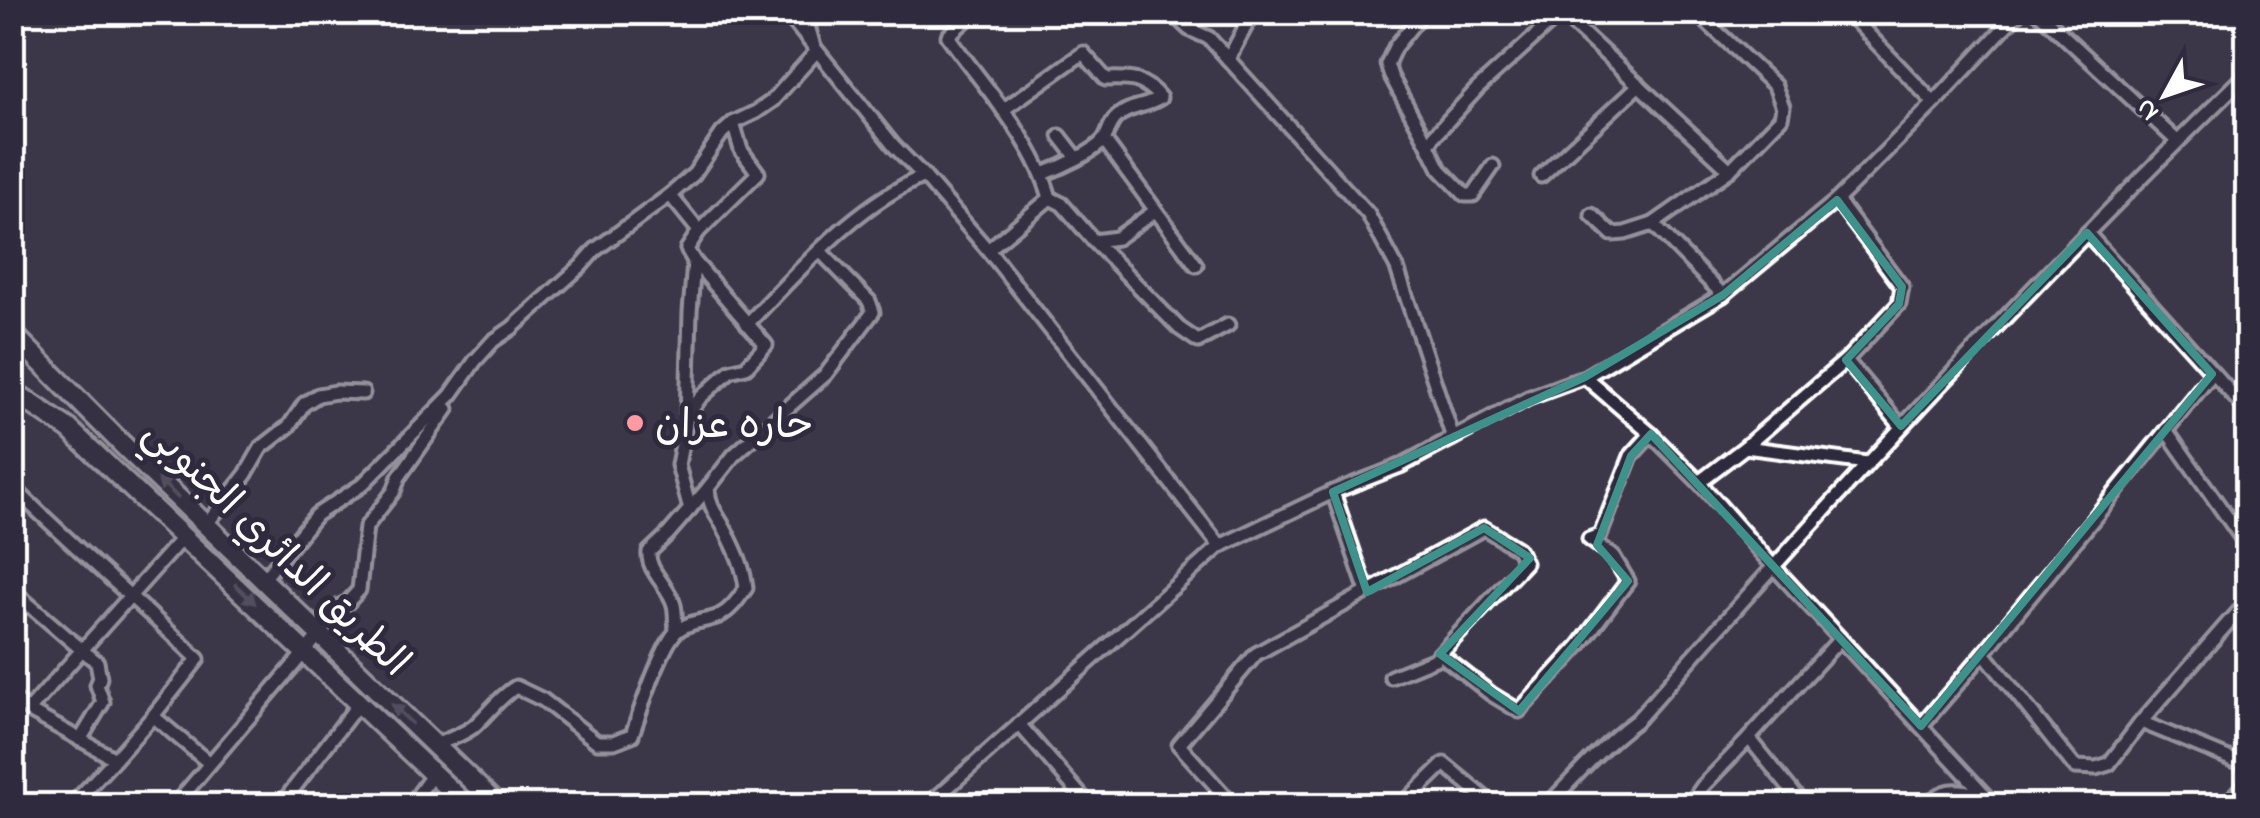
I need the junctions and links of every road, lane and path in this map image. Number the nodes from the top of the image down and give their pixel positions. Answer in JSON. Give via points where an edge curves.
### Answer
{"nodes":[{"id":1,"x":804,"y":12,"type":"edge"},
{"id":2,"x":975,"y":12,"type":"edge"},
{"id":3,"x":1170,"y":12,"type":"edge"},
{"id":4,"x":1256,"y":12,"type":"edge"},
{"id":5,"x":1422,"y":12,"type":"edge"},
{"id":6,"x":1696,"y":12,"type":"edge"},
{"id":7,"x":1848,"y":12,"type":"edge"},
{"id":8,"x":2019,"y":12,"type":"edge"},
{"id":9,"x":2038,"y":12,"type":"edge"},
{"id":10,"x":786,"y":13,"type":"edge"},
{"id":11,"x":1560,"y":13,"type":"edge"},
{"id":12,"x":816,"y":52,"type":"junction"},
{"id":13,"x":1228,"y":60,"type":"junction"},
{"id":14,"x":2248,"y":73,"type":"edge"},
{"id":15,"x":1639,"y":85,"type":"junction"},
{"id":16,"x":1934,"y":103,"type":"junction"},
{"id":17,"x":1003,"y":110,"type":"junction"},
{"id":18,"x":733,"y":123,"type":"junction"},
{"id":19,"x":1060,"y":136,"type":"dead end"},
{"id":20,"x":1104,"y":140,"type":"junction"},
{"id":21,"x":2177,"y":141,"type":"junction"},
{"id":22,"x":1428,"y":146,"type":"junction"},
{"id":23,"x":1077,"y":158,"type":"junction"},
{"id":24,"x":1493,"y":166,"type":"dead end"},
{"id":25,"x":1730,"y":170,"type":"junction"},
{"id":26,"x":1044,"y":174,"type":"junction"},
{"id":27,"x":924,"y":176,"type":"junction"},
{"id":28,"x":1541,"y":176,"type":"dead end"},
{"id":29,"x":670,"y":195,"type":"junction"},
{"id":30,"x":1050,"y":198,"type":"junction"},
{"id":31,"x":1837,"y":200,"type":"junction"},
{"id":32,"x":1155,"y":211,"type":"junction"},
{"id":33,"x":1592,"y":215,"type":"dead end"},
{"id":34,"x":1653,"y":224,"type":"junction"},
{"id":35,"x":700,"y":230,"type":"junction"},
{"id":36,"x":2087,"y":232,"type":"junction"},
{"id":37,"x":1094,"y":240,"type":"junction"},
{"id":38,"x":988,"y":250,"type":"junction"},
{"id":39,"x":820,"y":251,"type":"junction"},
{"id":40,"x":694,"y":261,"type":"junction"},
{"id":41,"x":1196,"y":266,"type":"dead end"},
{"id":42,"x":1723,"y":295,"type":"junction"},
{"id":43,"x":747,"y":324,"type":"junction"},
{"id":44,"x":1228,"y":326,"type":"dead end"},
{"id":45,"x":12,"y":334,"type":"edge"},
{"id":46,"x":1846,"y":360,"type":"junction"},
{"id":47,"x":2212,"y":374,"type":"junction"},
{"id":48,"x":1585,"y":377,"type":"junction"},
{"id":49,"x":363,"y":393,"type":"dead end"},
{"id":50,"x":12,"y":394,"type":"edge"},
{"id":51,"x":451,"y":396,"type":"junction"},
{"id":52,"x":2248,"y":412,"type":"edge"},
{"id":53,"x":687,"y":417,"type":"junction"},
{"id":54,"x":1901,"y":426,"type":"junction"},
{"id":55,"x":2166,"y":430,"type":"junction"},
{"id":56,"x":1651,"y":434,"type":"junction"},
{"id":57,"x":1452,"y":438,"type":"junction"},
{"id":58,"x":1745,"y":447,"type":"junction"},
{"id":59,"x":1867,"y":462,"type":"junction"},
{"id":60,"x":1699,"y":482,"type":"junction"},
{"id":61,"x":12,"y":486,"type":"edge"},
{"id":62,"x":708,"y":488,"type":"junction"},
{"id":63,"x":1333,"y":492,"type":"junction"},
{"id":64,"x":690,"y":510,"type":"junction"},
{"id":65,"x":206,"y":525,"type":"junction"},
{"id":66,"x":184,"y":536,"type":"junction"},
{"id":67,"x":1220,"y":546,"type":"junction"},
{"id":68,"x":2248,"y":547,"type":"edge"},
{"id":69,"x":1772,"y":566,"type":"junction"},
{"id":70,"x":263,"y":580,"type":"junction"},
{"id":71,"x":12,"y":590,"type":"edge"},
{"id":72,"x":1367,"y":592,"type":"junction"},
{"id":73,"x":132,"y":595,"type":"junction"},
{"id":74,"x":2248,"y":600,"type":"edge"},
{"id":75,"x":676,"y":632,"type":"junction"},
{"id":76,"x":320,"y":634,"type":"junction"},
{"id":77,"x":1840,"y":639,"type":"junction"},
{"id":78,"x":82,"y":650,"type":"junction"},
{"id":79,"x":304,"y":650,"type":"junction"},
{"id":80,"x":1440,"y":654,"type":"junction"},
{"id":81,"x":1984,"y":654,"type":"junction"},
{"id":82,"x":1391,"y":677,"type":"dead end"},
{"id":83,"x":12,"y":698,"type":"edge"},
{"id":84,"x":359,"y":703,"type":"junction"},
{"id":85,"x":29,"y":710,"type":"junction"},
{"id":86,"x":153,"y":716,"type":"junction"},
{"id":87,"x":2140,"y":722,"type":"junction"},
{"id":88,"x":1019,"y":724,"type":"junction"},
{"id":89,"x":1921,"y":726,"type":"junction"},
{"id":90,"x":1748,"y":738,"type":"junction"},
{"id":91,"x":80,"y":740,"type":"junction"},
{"id":92,"x":435,"y":745,"type":"junction"},
{"id":93,"x":115,"y":759,"type":"junction"},
{"id":94,"x":209,"y":763,"type":"junction"},
{"id":95,"x":2248,"y":766,"type":"edge"},
{"id":96,"x":434,"y":774,"type":"junction"},
{"id":97,"x":2248,"y":788,"type":"edge"},
{"id":98,"x":1991,"y":801,"type":"edge"},
{"id":99,"x":71,"y":806,"type":"edge"},
{"id":100,"x":174,"y":806,"type":"edge"},
{"id":101,"x":280,"y":806,"type":"edge"},
{"id":102,"x":410,"y":806,"type":"edge"},
{"id":103,"x":467,"y":806,"type":"edge"},
{"id":104,"x":498,"y":806,"type":"edge"},
{"id":105,"x":927,"y":806,"type":"edge"},
{"id":106,"x":1090,"y":806,"type":"edge"},
{"id":107,"x":1234,"y":806,"type":"edge"},
{"id":108,"x":1401,"y":806,"type":"edge"},
{"id":109,"x":1495,"y":806,"type":"edge"},
{"id":110,"x":1547,"y":806,"type":"edge"},
{"id":111,"x":1688,"y":806,"type":"edge"},
{"id":112,"x":1804,"y":806,"type":"edge"},
{"id":113,"x":1924,"y":806,"type":"edge"},
{"id":114,"x":2232,"y":806,"type":"edge"}],
"edges":[{"from":1,"to":12,"type":"street"},
{"from":2,"to":17,"type":"street","via":[[948,36]]},
{"from":3,"to":13,"type":"street"},
{"from":4,"to":13,"type":"street"},
{"from":5,"to":22,"type":"street","via":[[1387,64]]},
{"from":6,"to":25,"type":"street","via":[[1775,86],[1782,106],[1780,118]]},
{"from":7,"to":16,"type":"street"},
{"from":8,"to":16,"type":"street"},
{"from":9,"to":21,"type":"street"},
{"from":10,"to":12,"type":"street"},
{"from":11,"to":15,"type":"street"},
{"from":11,"to":22,"type":"street","via":[[1477,89]]},
{"from":12,"to":18,"type":"street","via":[[772,101]]},
{"from":12,"to":27,"type":"street"},
{"from":13,"to":57,"type":"street","via":[[1368,214],[1397,268]]},
{"from":14,"to":21,"type":"street"},
{"from":15,"to":25,"type":"street"},
{"from":15,"to":28,"type":"street"},
{"from":16,"to":31,"type":"street"},
{"from":17,"to":20,"type":"street","via":[[1083,52],[1106,79],[1133,80],[1160,98],[1118,115]]},
{"from":17,"to":26,"type":"street"},
{"from":18,"to":29,"type":"street"},
{"from":18,"to":35,"type":"street","via":[[758,173]]},
{"from":19,"to":23,"type":"street"},
{"from":20,"to":23,"type":"street"},
{"from":20,"to":32,"type":"street"},
{"from":21,"to":36,"type":"street"},
{"from":22,"to":24,"type":"street","via":[[1465,195],[1472,195]]},
{"from":23,"to":26,"type":"street"},
{"from":25,"to":34,"type":"street"},
{"from":26,"to":30,"type":"street"},
{"from":27,"to":38,"type":"street"},
{"from":27,"to":39,"type":"street","via":[[874,203]]},
{"from":29,"to":35,"type":"street"},
{"from":29,"to":51,"type":"street","via":[[494,340]]},
{"from":30,"to":37,"type":"street"},
{"from":30,"to":38,"type":"street"},
{"from":31,"to":42,"type":"street"},
{"from":31,"to":46,"type":"street","via":[[1902,286],[1899,304]]},
{"from":32,"to":37,"type":"street","via":[[1117,238]]},
{"from":32,"to":41,"type":"street"},
{"from":33,"to":34,"type":"street","via":[[1612,234]]},
{"from":34,"to":42,"type":"street"},
{"from":35,"to":40,"type":"street","via":[[687,249]]},
{"from":36,"to":47,"type":"street"},
{"from":36,"to":54,"type":"street"},
{"from":37,"to":44,"type":"street","via":[[1198,341]]},
{"from":38,"to":67,"type":"street"},
{"from":39,"to":43,"type":"street"},
{"from":39,"to":62,"type":"street","via":[[873,312],[826,374],[734,455]]},
{"from":40,"to":43,"type":"street"},
{"from":40,"to":53,"type":"street"},
{"from":42,"to":48,"type":"street"},
{"from":43,"to":53,"type":"street","via":[[766,346],[715,384]]},
{"from":65,"to":45,"type":"main road","name":"الطريق الدائري الجنوبي","one_way":true},
{"from":46,"to":54,"type":"street"},
{"from":46,"to":58,"type":"street"},
{"from":47,"to":52,"type":"street"},
{"from":47,"to":55,"type":"street"},
{"from":48,"to":56,"type":"street"},
{"from":48,"to":57,"type":"street"},
{"from":49,"to":65,"type":"street","via":[[318,395],[304,404],[260,448]]},
{"from":50,"to":66,"type":"main road","name":"الطريق الدائري الجنوبي","via":[[69,429]]},
{"from":51,"to":70,"type":"street","via":[[362,485],[316,515]]},
{"from":51,"to":76,"type":"street","via":[[366,527],[359,590],[328,612]]},
{"from":53,"to":64,"type":"street","via":[[678,465]]},
{"from":54,"to":59,"type":"street"},
{"from":55,"to":68,"type":"street"},
{"from":55,"to":81,"type":"street"},
{"from":56,"to":60,"type":"street"},
{"from":56,"to":80,"type":"street","via":[[1631,456],[1600,535],[1589,539],[1613,556],[1628,581],[1519,710]]},
{"from":57,"to":63,"type":"street"},
{"from":58,"to":59,"type":"street"},
{"from":58,"to":60,"type":"street"},
{"from":59,"to":69,"type":"street"},
{"from":60,"to":69,"type":"street"},
{"from":61,"to":73,"type":"street"},
{"from":62,"to":64,"type":"street"},
{"from":62,"to":75,"type":"street","via":[[746,588],[718,616]]},
{"from":63,"to":67,"type":"street"},
{"from":63,"to":72,"type":"street"},
{"from":64,"to":75,"type":"street","via":[[648,560],[674,605]]},
{"from":65,"to":70,"type":"main road","name":"الطريق الدائري الجنوبي"},
{"from":66,"to":73,"type":"street"},
{"from":66,"to":79,"type":"main road","name":"الطريق الدائري الجنوبي","one_way":true},
{"from":67,"to":88,"type":"street"},
{"from":69,"to":77,"type":"street"},
{"from":69,"to":110,"type":"street","via":[[1637,720]]},
{"from":70,"to":76,"type":"main road","name":"الطريق الدائري الجنوبي"},
{"from":71,"to":78,"type":"street"},
{"from":72,"to":80,"type":"street","via":[[1484,528],[1518,549],[1526,563]]},
{"from":72,"to":107,"type":"street","via":[[1256,654],[1178,746]]},
{"from":73,"to":78,"type":"street"},
{"from":73,"to":86,"type":"street","via":[[198,659]]},
{"from":74,"to":87,"type":"street"},
{"from":75,"to":92,"type":"street","via":[[632,735],[597,742],[516,687],[468,731]]},
{"from":76,"to":79,"type":"street"},
{"from":92,"to":76,"type":"main road","name":"الطريق الدائري الجنوبي","one_way":true},
{"from":77,"to":89,"type":"street"},
{"from":77,"to":90,"type":"street"},
{"from":78,"to":85,"type":"street"},
{"from":78,"to":91,"type":"street","via":[[97,662],[104,702]]},
{"from":79,"to":84,"type":"main road","name":"الطريق الدائري الجنوبي"},
{"from":79,"to":94,"type":"street"},
{"from":80,"to":82,"type":"street"},
{"from":81,"to":87,"type":"street","via":[[2076,767],[2108,764]]},
{"from":81,"to":89,"type":"street"},
{"from":83,"to":85,"type":"street"},
{"from":84,"to":96,"type":"main road","name":"الطريق الدائري الجنوبي"},
{"from":84,"to":101,"type":"street"},
{"from":85,"to":91,"type":"street"},
{"from":86,"to":93,"type":"street"},
{"from":86,"to":94,"type":"street"},
{"from":87,"to":95,"type":"street"},
{"from":88,"to":105,"type":"street"},
{"from":88,"to":106,"type":"street"},
{"from":89,"to":98,"type":"street"},
{"from":90,"to":111,"type":"street"},
{"from":90,"to":112,"type":"street"},
{"from":91,"to":93,"type":"street"},
{"from":92,"to":104,"type":"main road","name":"الطريق الدائري الجنوبي"},
{"from":93,"to":99,"type":"street"},
{"from":94,"to":100,"type":"street"},
{"from":96,"to":102,"type":"street"},
{"from":96,"to":103,"type":"main road","name":"الطريق الدائري الجنوبي"},
{"from":97,"to":114,"type":"highway"},
{"from":98,"to":113,"type":"street","via":[[1954,790]]},
{"from":108,"to":109,"type":"street","via":[[1444,764]]}]}
